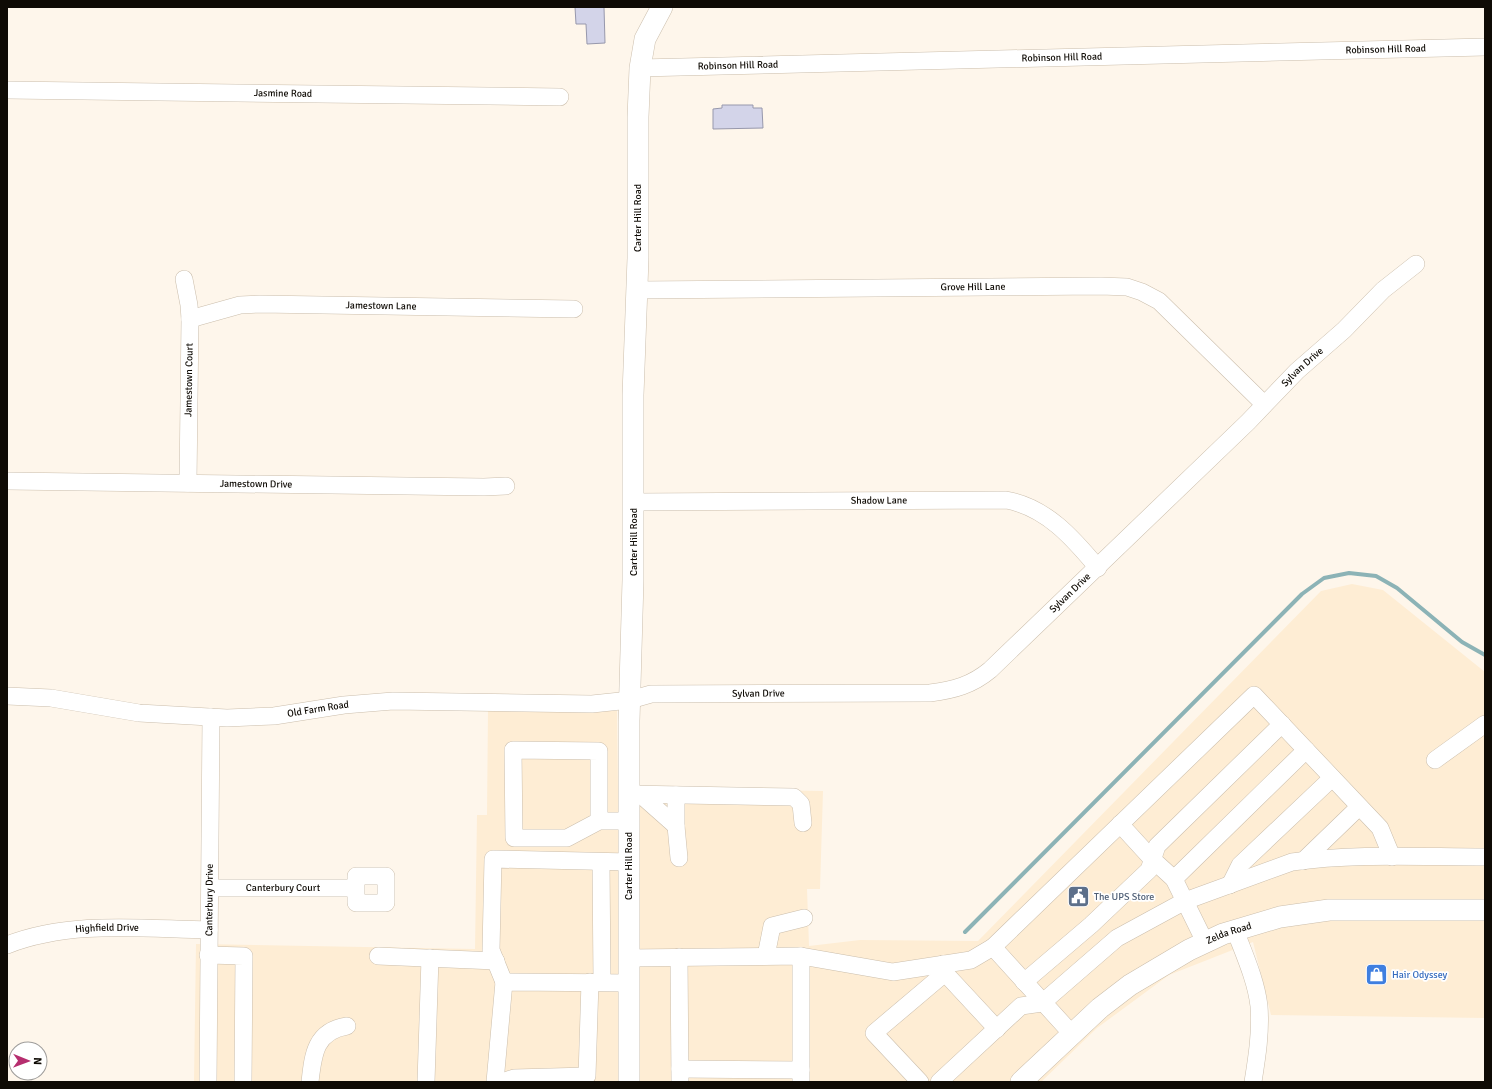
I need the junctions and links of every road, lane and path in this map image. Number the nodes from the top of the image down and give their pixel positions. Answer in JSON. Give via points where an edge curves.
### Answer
{"nodes":[{"id":1,"x":662,"y":7,"type":"edge"},
{"id":2,"x":1485,"y":47,"type":"edge"},
{"id":3,"x":640,"y":68,"type":"junction"},
{"id":4,"x":7,"y":90,"type":"edge"},
{"id":5,"x":560,"y":97,"type":"dead end"},
{"id":6,"x":1416,"y":264,"type":"dead end"},
{"id":7,"x":184,"y":279,"type":"dead end"},
{"id":8,"x":637,"y":290,"type":"junction"},
{"id":9,"x":574,"y":309,"type":"dead end"},
{"id":10,"x":190,"y":319,"type":"junction"},
{"id":11,"x":1264,"y":404,"type":"junction"},
{"id":12,"x":7,"y":481,"type":"edge"},
{"id":13,"x":188,"y":483,"type":"junction"},
{"id":14,"x":506,"y":486,"type":"dead end"},
{"id":15,"x":634,"y":502,"type":"junction"},
{"id":16,"x":1098,"y":568,"type":"junction"},
{"id":17,"x":7,"y":696,"type":"edge"},
{"id":18,"x":630,"y":700,"type":"junction"},
{"id":19,"x":211,"y":717,"type":"junction"},
{"id":20,"x":1282,"y":724,"type":"junction"},
{"id":21,"x":1485,"y":724,"type":"edge"},
{"id":22,"x":1306,"y":750,"type":"junction"},
{"id":23,"x":1435,"y":760,"type":"dead end"},
{"id":24,"x":1332,"y":778,"type":"junction"},
{"id":25,"x":635,"y":794,"type":"junction"},
{"id":26,"x":676,"y":795,"type":"junction"},
{"id":27,"x":1359,"y":806,"type":"junction"},
{"id":28,"x":599,"y":821,"type":"junction"},
{"id":29,"x":628,"y":822,"type":"junction"},
{"id":30,"x":803,"y":823,"type":"dead end"},
{"id":31,"x":1120,"y":824,"type":"junction"},
{"id":32,"x":676,"y":826,"type":"junction"},
{"id":33,"x":1392,"y":857,"type":"junction"},
{"id":34,"x":1485,"y":857,"type":"edge"},
{"id":35,"x":679,"y":858,"type":"dead end"},
{"id":36,"x":1152,"y":859,"type":"junction"},
{"id":37,"x":1303,"y":861,"type":"junction"},
{"id":38,"x":601,"y":862,"type":"junction"},
{"id":39,"x":628,"y":862,"type":"junction"},
{"id":40,"x":1174,"y":879,"type":"junction"},
{"id":41,"x":1230,"y":885,"type":"junction"},
{"id":42,"x":210,"y":888,"type":"junction"},
{"id":43,"x":356,"y":888,"type":"dead end"},
{"id":44,"x":1185,"y":901,"type":"junction"},
{"id":45,"x":1485,"y":910,"type":"edge"},
{"id":46,"x":804,"y":918,"type":"dead end"},
{"id":47,"x":209,"y":930,"type":"junction"},
{"id":48,"x":1235,"y":930,"type":"junction"},
{"id":49,"x":1205,"y":942,"type":"junction"},
{"id":50,"x":7,"y":945,"type":"edge"},
{"id":51,"x":993,"y":947,"type":"junction"},
{"id":52,"x":208,"y":955,"type":"junction"},
{"id":53,"x":378,"y":956,"type":"dead end"},
{"id":54,"x":766,"y":956,"type":"junction"},
{"id":55,"x":801,"y":956,"type":"junction"},
{"id":56,"x":679,"y":957,"type":"junction"},
{"id":57,"x":430,"y":958,"type":"junction"},
{"id":58,"x":629,"y":958,"type":"junction"},
{"id":59,"x":496,"y":961,"type":"junction"},
{"id":60,"x":944,"y":968,"type":"junction"},
{"id":61,"x":504,"y":982,"type":"junction"},
{"id":62,"x":596,"y":982,"type":"junction"},
{"id":63,"x":1024,"y":982,"type":"junction"},
{"id":64,"x":629,"y":983,"type":"junction"},
{"id":65,"x":1042,"y":1003,"type":"junction"},
{"id":66,"x":346,"y":1026,"type":"dead end"},
{"id":67,"x":997,"y":1029,"type":"junction"},
{"id":68,"x":1072,"y":1034,"type":"junction"},
{"id":69,"x":680,"y":1076,"type":"edge"},
{"id":70,"x":801,"y":1076,"type":"edge"},
{"id":71,"x":208,"y":1082,"type":"edge"},
{"id":72,"x":243,"y":1082,"type":"edge"},
{"id":73,"x":310,"y":1082,"type":"edge"},
{"id":74,"x":426,"y":1082,"type":"edge"},
{"id":75,"x":495,"y":1082,"type":"edge"},
{"id":76,"x":502,"y":1082,"type":"edge"},
{"id":77,"x":629,"y":1082,"type":"edge"},
{"id":78,"x":920,"y":1082,"type":"edge"},
{"id":79,"x":939,"y":1082,"type":"edge"},
{"id":80,"x":1021,"y":1082,"type":"edge"},
{"id":81,"x":1253,"y":1082,"type":"edge"}],
"edges":[{"from":1,"to":3,"type":"main road","name":"Carter Hill Road","via":[[645,40]]},
{"from":2,"to":3,"type":"street","name":"Robinson Hill Road"},
{"from":3,"to":8,"type":"main road","name":"Carter Hill Road"},
{"from":4,"to":5,"type":"street","name":"Jasmine Road"},
{"from":6,"to":11,"type":"street","name":"Sylvan Drive","via":[[1384,290]]},
{"from":7,"to":10,"type":"street","name":"Jamestown Court","via":[[190,305]]},
{"from":8,"to":11,"type":"street","name":"Grove Hill Lane","via":[[1127,287],[1142,292],[1169,309]]},
{"from":8,"to":15,"type":"main road","name":"Carter Hill Road","via":[[633,395]]},
{"from":9,"to":10,"type":"street","name":"Jamestown Lane","via":[[260,304],[240,305]]},
{"from":10,"to":13,"type":"street","name":"Jamestown Court"},
{"from":11,"to":16,"type":"street","name":"Sylvan Drive"},
{"from":12,"to":13,"type":"street","name":"Jamestown Drive"},
{"from":13,"to":14,"type":"street","name":"Jamestown Drive"},
{"from":15,"to":16,"type":"street","name":"Shadow Lane","via":[[1006,500],[1026,505],[1046,515]]},
{"from":15,"to":18,"type":"main road","name":"Carter Hill Road"},
{"from":16,"to":18,"type":"street","name":"Sylvan Drive","via":[[990,670],[974,682],[958,688],[930,693],[651,694]]},
{"from":17,"to":19,"type":"street","name":"Old Farm Road","via":[[51,698],[139,713]]},
{"from":18,"to":19,"type":"street","name":"Old Farm Road","via":[[592,704],[392,702],[344,705],[274,716]]},
{"from":18,"to":25,"type":"main road","name":"Carter Hill Road"},
{"from":19,"to":42,"type":"street","name":"Canterbury Drive"},
{"from":20,"to":22,"type":"street"},
{"from":20,"to":31,"type":"street","via":[[1254,695]]},
{"from":20,"to":36,"type":"street","via":[[1157,846]]},
{"from":21,"to":23,"type":"street"},
{"from":22,"to":24,"type":"street"},
{"from":22,"to":40,"type":"street"},
{"from":24,"to":27,"type":"street"},
{"from":24,"to":41,"type":"street","via":[[1240,865]]},
{"from":25,"to":26,"type":"street"},
{"from":25,"to":29,"type":"main road","name":"Carter Hill Road"},
{"from":25,"to":32,"type":"street"},
{"from":26,"to":30,"type":"street","via":[[794,797],[801,804]]},
{"from":26,"to":32,"type":"street"},
{"from":27,"to":33,"type":"street","via":[[1380,828]]},
{"from":27,"to":37,"type":"street"},
{"from":28,"to":28,"type":"street","via":[[567,838],[514,838],[514,750],[599,751]]},
{"from":28,"to":29,"type":"street"},
{"from":29,"to":39,"type":"main road","name":"Carter Hill Road"},
{"from":31,"to":36,"type":"street"},
{"from":31,"to":51,"type":"street"},
{"from":32,"to":35,"type":"street"},
{"from":33,"to":34,"type":"street"},
{"from":33,"to":37,"type":"street"},
{"from":36,"to":40,"type":"street"},
{"from":36,"to":63,"type":"street","via":[[1149,870],[1091,925]]},
{"from":37,"to":41,"type":"street","via":[[1292,862]]},
{"from":38,"to":39,"type":"street"},
{"from":38,"to":59,"type":"street","via":[[493,859],[491,950]]},
{"from":38,"to":62,"type":"street"},
{"from":39,"to":58,"type":"main road","name":"Carter Hill Road"},
{"from":40,"to":44,"type":"street"},
{"from":41,"to":44,"type":"street"},
{"from":42,"to":43,"type":"street","name":"Canterbury Court"},
{"from":42,"to":47,"type":"street","name":"Canterbury Drive"},
{"from":44,"to":49,"type":"street"},
{"from":44,"to":65,"type":"street","via":[[1117,938]]},
{"from":45,"to":48,"type":"main road","name":"Zelda Road","via":[[1329,910],[1280,917]]},
{"from":46,"to":54,"type":"street","via":[[772,926]]},
{"from":47,"to":50,"type":"street","name":"Highfield Drive","via":[[68,930],[35,936]]},
{"from":47,"to":52,"type":"street","name":"Canterbury Drive"},
{"from":48,"to":49,"type":"main road","name":"Zelda Road"},
{"from":48,"to":81,"type":"street","via":[[1252,977],[1258,1005],[1259,1049]]},
{"from":49,"to":68,"type":"main road","name":"Zelda Road","via":[[1162,964],[1130,985]]},
{"from":51,"to":60,"type":"street","via":[[971,960]]},
{"from":51,"to":63,"type":"street"},
{"from":52,"to":71,"type":"street","name":"Canterbury Drive"},
{"from":52,"to":72,"type":"street","via":[[244,956]]},
{"from":53,"to":57,"type":"street"},
{"from":54,"to":55,"type":"street"},
{"from":54,"to":56,"type":"street"},
{"from":55,"to":60,"type":"street","via":[[893,972]]},
{"from":55,"to":70,"type":"street"},
{"from":56,"to":58,"type":"street"},
{"from":56,"to":69,"type":"street"},
{"from":57,"to":59,"type":"street"},
{"from":57,"to":74,"type":"street"},
{"from":58,"to":64,"type":"main road","name":"Carter Hill Road"},
{"from":59,"to":61,"type":"street"},
{"from":60,"to":67,"type":"street"},
{"from":60,"to":78,"type":"street","via":[[874,1033]]},
{"from":61,"to":62,"type":"street"},
{"from":61,"to":75,"type":"street"},
{"from":62,"to":64,"type":"street"},
{"from":62,"to":76,"type":"street","via":[[587,1076],[514,1078]]},
{"from":63,"to":65,"type":"street"},
{"from":64,"to":77,"type":"main road","name":"Carter Hill Road"},
{"from":65,"to":67,"type":"street","via":[[1021,1006]]},
{"from":65,"to":68,"type":"street"},
{"from":66,"to":73,"type":"street","via":[[335,1028],[318,1044],[312,1057]]},
{"from":67,"to":79,"type":"street"},
{"from":68,"to":80,"type":"main road","name":"Zelda Road"},
{"from":69,"to":70,"type":"street"}]}
